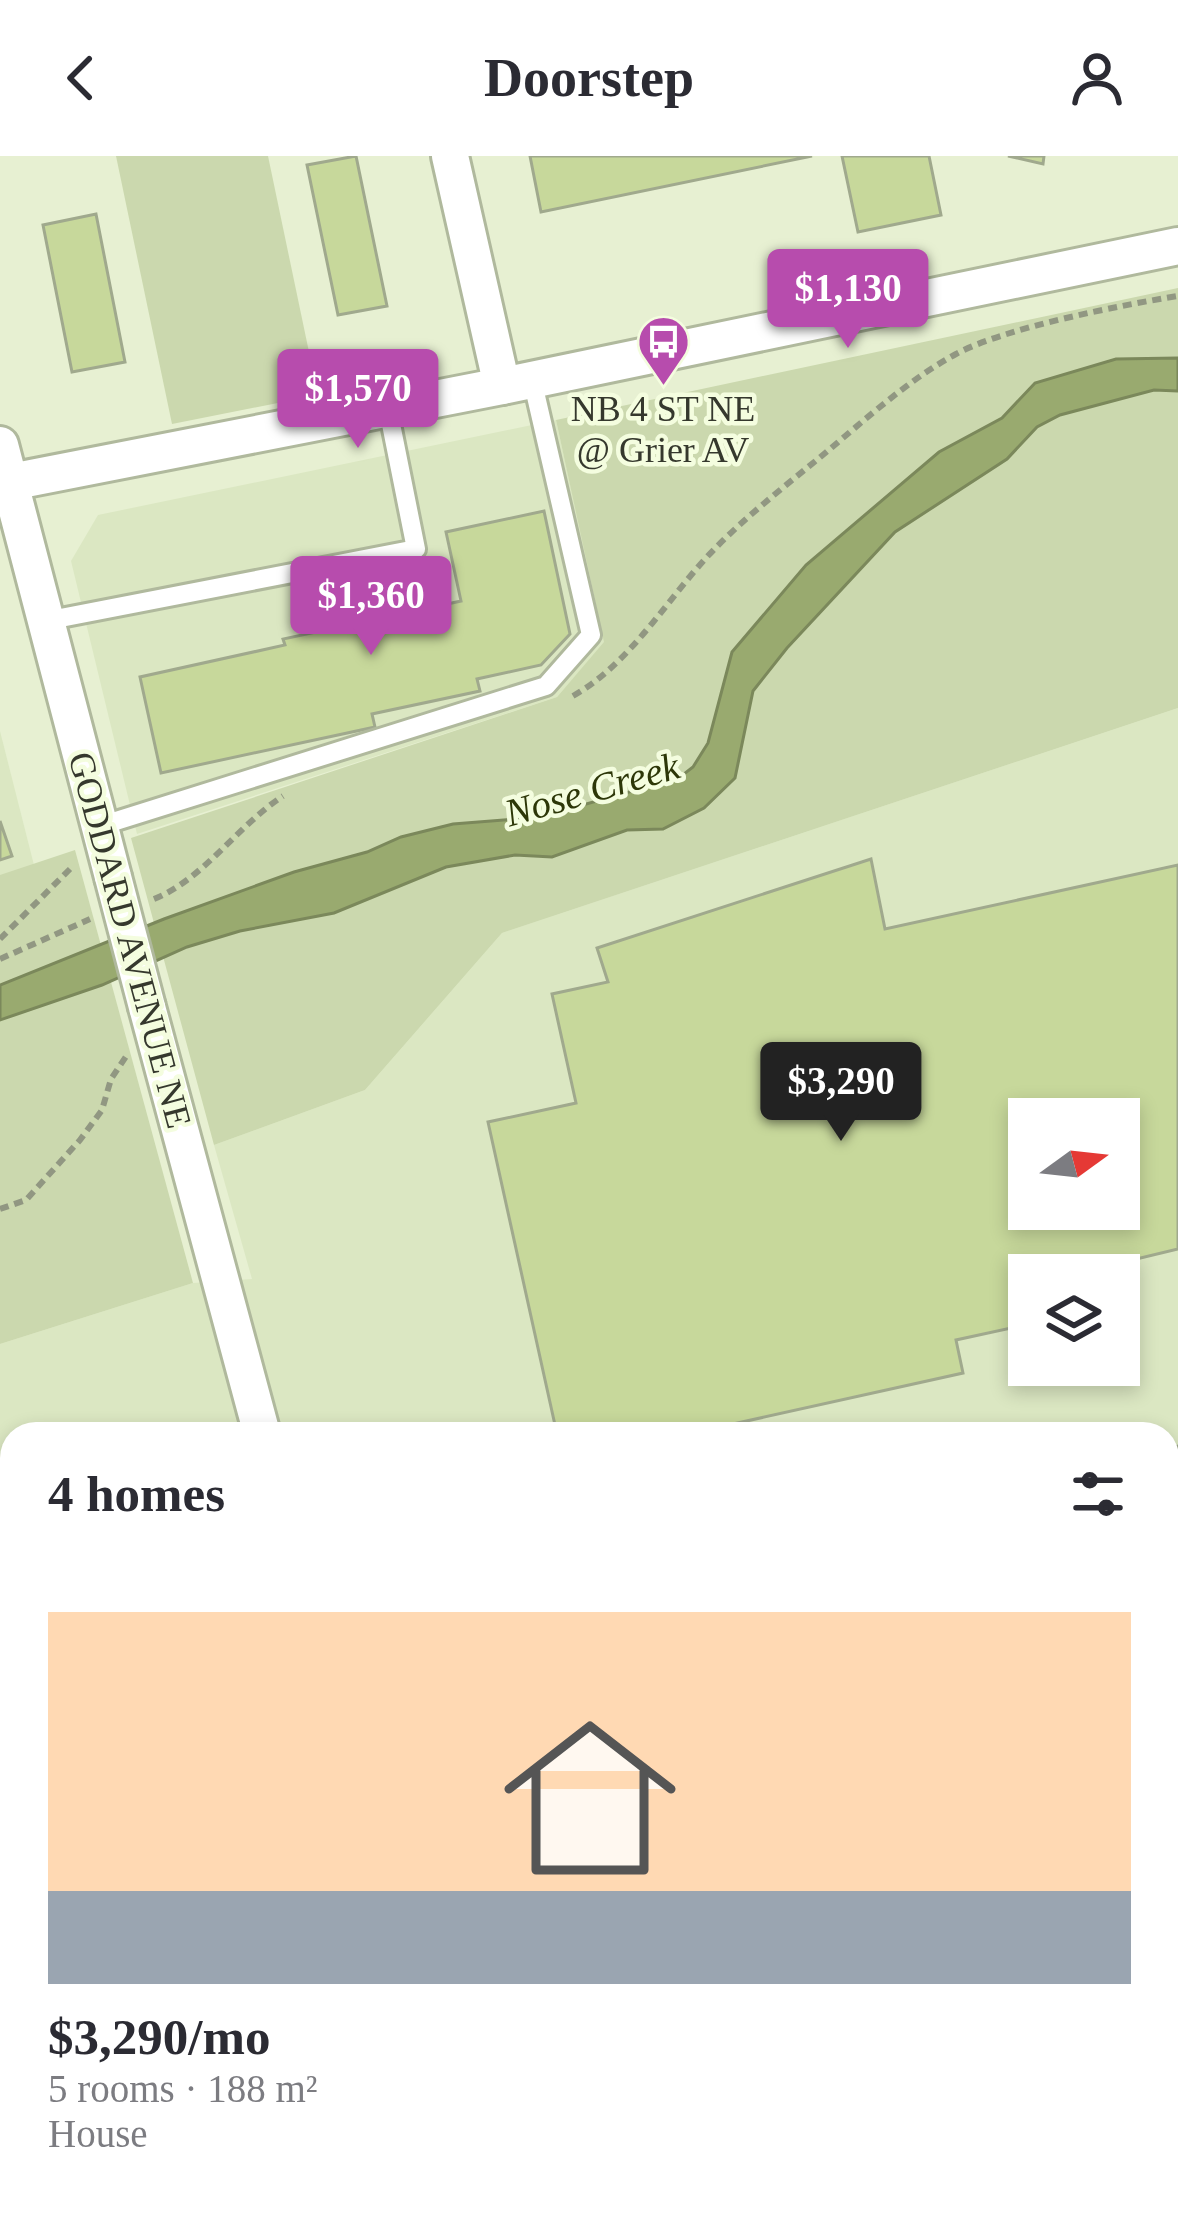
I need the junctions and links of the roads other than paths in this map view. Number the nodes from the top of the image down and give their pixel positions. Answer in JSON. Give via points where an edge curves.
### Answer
{"nodes":[{"id":1,"x":450,"y":156,"type":"edge"},
{"id":2,"x":1178,"y":246,"type":"edge"},
{"id":3,"x":517,"y":382,"type":"junction"},
{"id":4,"x":388,"y":409,"type":"junction"},
{"id":5,"x":0,"y":445,"type":"edge"},
{"id":6,"x":4,"y":483,"type":"edge"},
{"id":7,"x":45,"y":621,"type":"junction"},
{"id":8,"x":100,"y":826,"type":"junction"},
{"id":9,"x":259,"y":1422,"type":"edge"}],
"edges":[{"from":1,"to":3,"type":"street"},
{"from":2,"to":3,"type":"street"},
{"from":3,"to":4,"type":"street"},
{"from":3,"to":8,"type":"lane","via":[[591,635],[546,686]]},
{"from":4,"to":6,"type":"street"},
{"from":4,"to":7,"type":"lane","via":[[416,549]]},
{"from":5,"to":6,"type":"street","name":"GODDARD AVENUE NE"},
{"from":6,"to":7,"type":"street","name":"GODDARD AVENUE NE"},
{"from":7,"to":8,"type":"street","name":"GODDARD AVENUE NE"},
{"from":8,"to":9,"type":"street","name":"GODDARD AVENUE NE","bridge":true,"via":[[97,868],[147,1006]]}]}
